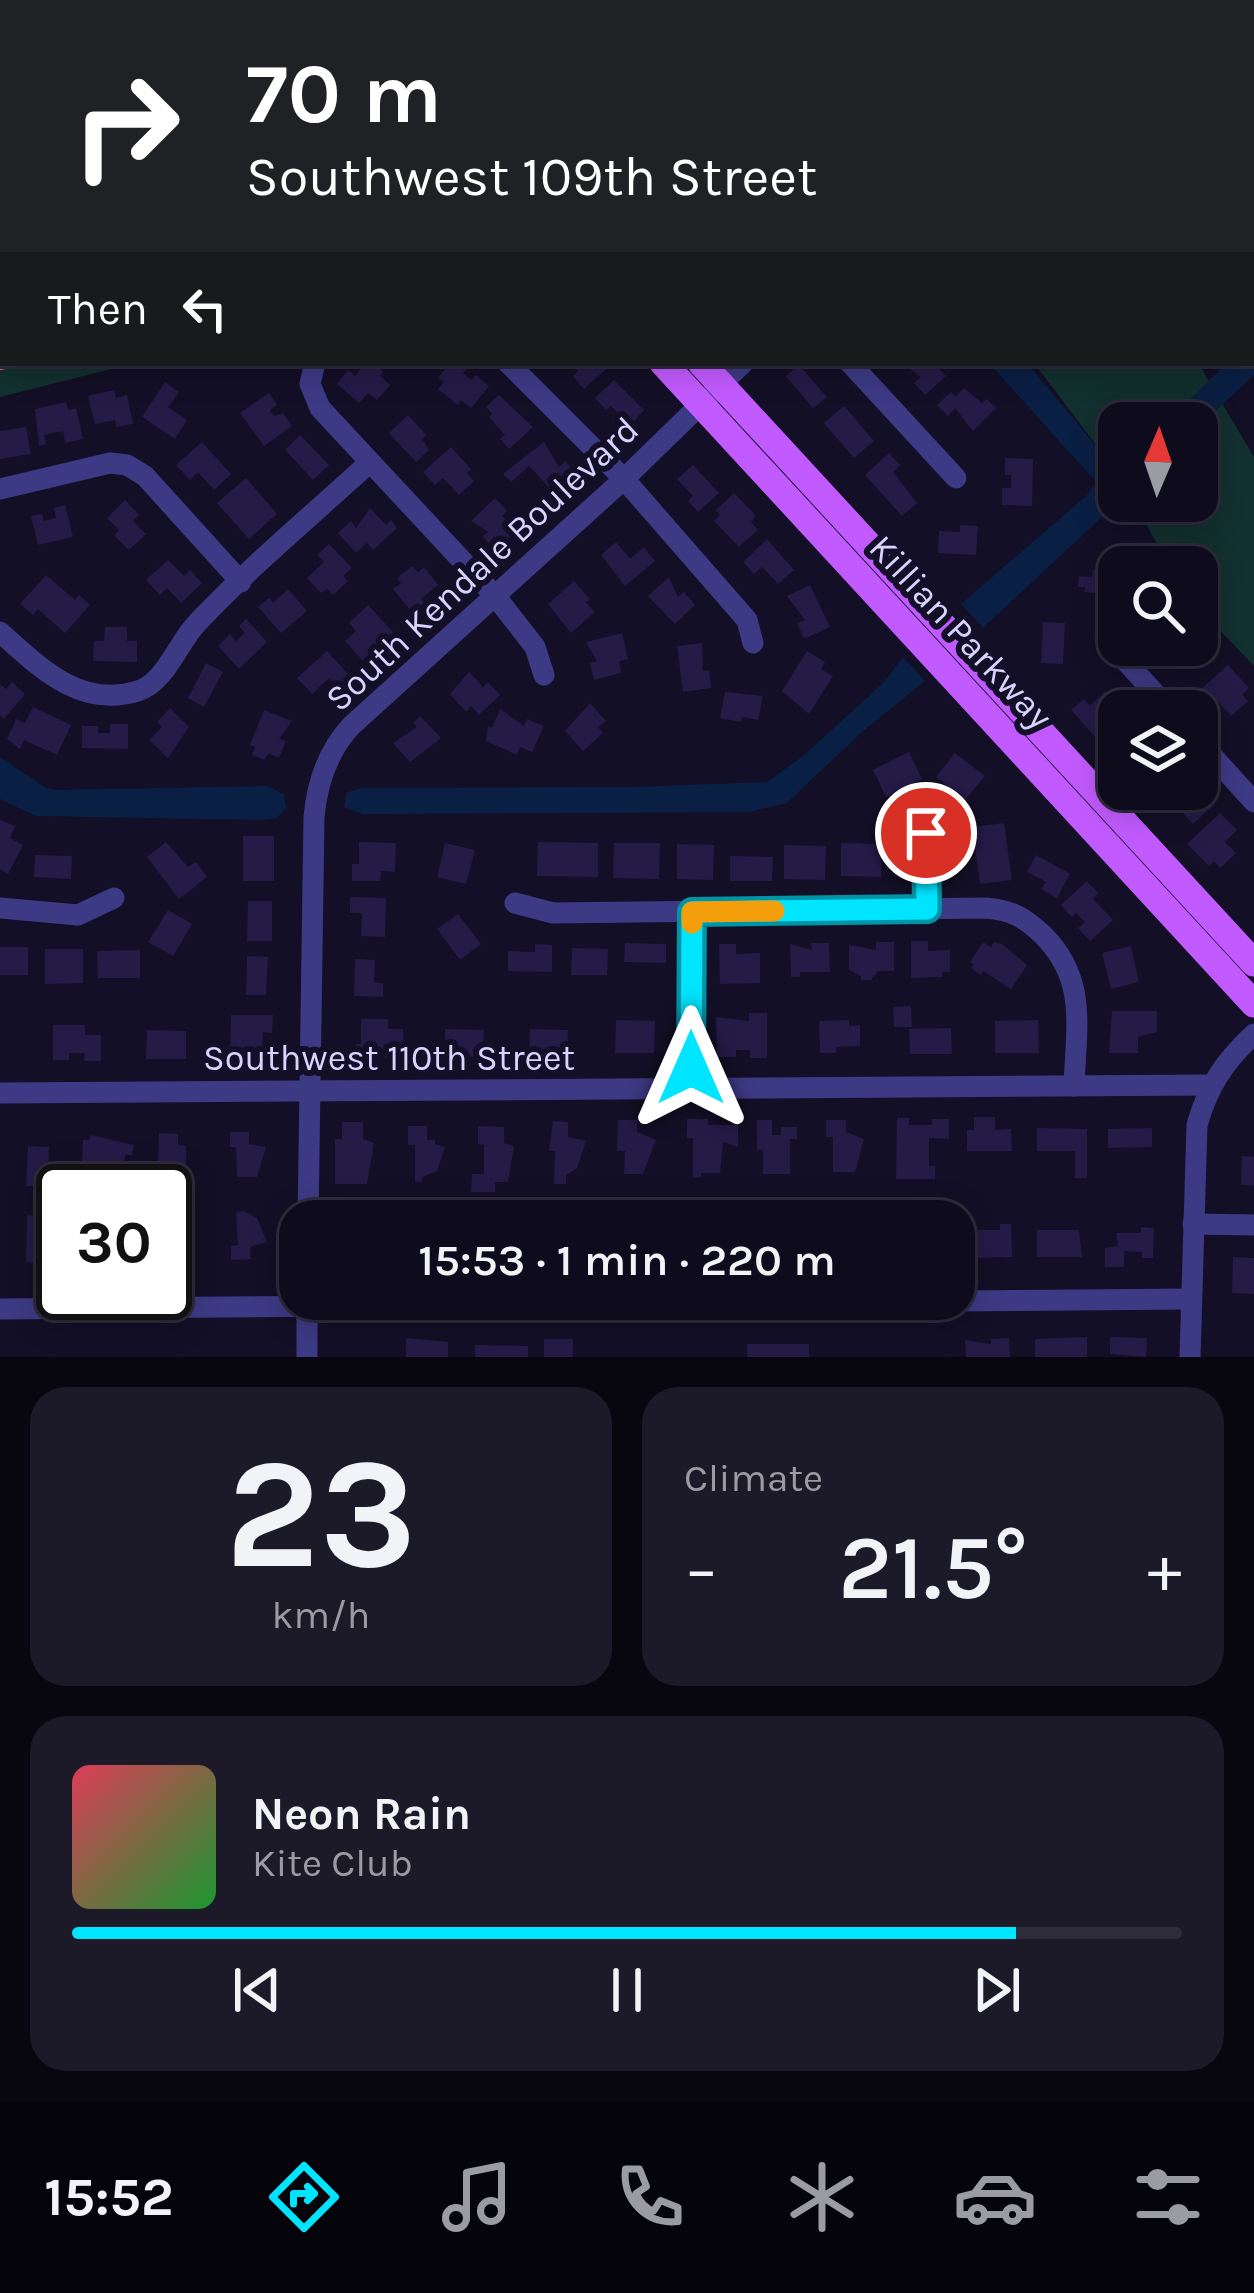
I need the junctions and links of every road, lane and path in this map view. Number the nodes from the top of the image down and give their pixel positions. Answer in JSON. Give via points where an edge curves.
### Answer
{"nodes":[{"id":1,"x":313,"y":366,"type":"edge"},
{"id":2,"x":511,"y":366,"type":"edge"},
{"id":3,"x":666,"y":366,"type":"edge"},
{"id":4,"x":853,"y":366,"type":"edge"},
{"id":5,"x":711,"y":373,"type":"edge"},
{"id":6,"x":701,"y":405,"type":"junction"},
{"id":7,"x":369,"y":463,"type":"junction"},
{"id":8,"x":956,"y":478,"type":"dead end"},
{"id":9,"x":624,"y":479,"type":"junction"},
{"id":10,"x":0,"y":489,"type":"edge"},
{"id":11,"x":242,"y":582,"type":"junction"},
{"id":12,"x":496,"y":597,"type":"junction"},
{"id":13,"x":0,"y":632,"type":"edge"},
{"id":14,"x":753,"y":643,"type":"dead end"},
{"id":15,"x":1131,"y":666,"type":"edge"},
{"id":16,"x":544,"y":675,"type":"dead end"},
{"id":17,"x":1152,"y":690,"type":"edge"},
{"id":18,"x":1218,"y":763,"type":"edge"},
{"id":19,"x":1254,"y":802,"type":"edge"},
{"id":20,"x":926,"y":833,"type":"dead end"},
{"id":21,"x":114,"y":898,"type":"dead end"},
{"id":22,"x":515,"y":903,"type":"dead end"},
{"id":23,"x":0,"y":908,"type":"edge"},
{"id":24,"x":927,"y":909,"type":"junction"},
{"id":25,"x":692,"y":912,"type":"junction"},
{"id":26,"x":1254,"y":963,"type":"edge"},
{"id":27,"x":1254,"y":1004,"type":"edge"},
{"id":28,"x":1254,"y":1034,"type":"edge"},
{"id":29,"x":1074,"y":1085,"type":"junction"},
{"id":30,"x":1210,"y":1085,"type":"junction"},
{"id":31,"x":691,"y":1089,"type":"junction"},
{"id":32,"x":311,"y":1091,"type":"junction"},
{"id":33,"x":0,"y":1094,"type":"edge"},
{"id":34,"x":308,"y":1200,"type":"edge"},
{"id":35,"x":1192,"y":1223,"type":"junction"},
{"id":36,"x":1254,"y":1225,"type":"edge"},
{"id":37,"x":1191,"y":1299,"type":"junction"},
{"id":38,"x":975,"y":1300,"type":"edge"},
{"id":39,"x":279,"y":1303,"type":"edge"},
{"id":40,"x":0,"y":1310,"type":"edge"},
{"id":41,"x":307,"y":1320,"type":"edge"},
{"id":42,"x":307,"y":1357,"type":"edge"},
{"id":43,"x":1190,"y":1357,"type":"edge"}],
"edges":[{"from":1,"to":7,"type":"street","via":[[310,387],[320,408]]},
{"from":2,"to":9,"type":"street"},
{"from":3,"to":6,"type":"main road","name":"Killian Parkway"},
{"from":4,"to":8,"type":"street"},
{"from":5,"to":6,"type":"street","name":"South Kendale Boulevard"},
{"from":5,"to":26,"type":"main road","name":"Killian Parkway"},
{"from":6,"to":9,"type":"street","name":"South Kendale Boulevard"},
{"from":6,"to":27,"type":"main road","name":"Killian Parkway"},
{"from":7,"to":11,"type":"street"},
{"from":7,"to":12,"type":"street"},
{"from":9,"to":12,"type":"street","name":"South Kendale Boulevard"},
{"from":9,"to":14,"type":"street","via":[[747,620]]},
{"from":10,"to":11,"type":"street","via":[[128,465]]},
{"from":11,"to":13,"type":"street","via":[[140,690],[73,688]]},
{"from":12,"to":16,"type":"street","via":[[535,647]]},
{"from":12,"to":32,"type":"street","name":"South Kendale Boulevard","via":[[351,726],[325,769],[314,817]]},
{"from":15,"to":17,"type":"street"},
{"from":18,"to":19,"type":"street"},
{"from":20,"to":24,"type":"street"},
{"from":21,"to":23,"type":"street","via":[[78,915]]},
{"from":22,"to":25,"type":"street","via":[[547,913]]},
{"from":24,"to":25,"type":"street"},
{"from":24,"to":29,"type":"street","via":[[1006,910],[1024,917],[1063,959],[1076,988]]},
{"from":25,"to":31,"type":"street"},
{"from":28,"to":30,"type":"street"},
{"from":29,"to":30,"type":"street","name":"Southwest 110th Street"},
{"from":29,"to":31,"type":"street","name":"Southwest 110th Street"},
{"from":30,"to":35,"type":"street","via":[[1195,1143]]},
{"from":31,"to":32,"type":"street","name":"Southwest 110th Street"},
{"from":32,"to":33,"type":"street","name":"Southwest 110th Street"},
{"from":32,"to":34,"type":"street"},
{"from":35,"to":36,"type":"street"},
{"from":35,"to":37,"type":"street"},
{"from":37,"to":38,"type":"street"},
{"from":37,"to":43,"type":"street"},
{"from":39,"to":40,"type":"street"},
{"from":41,"to":42,"type":"street"}]}
